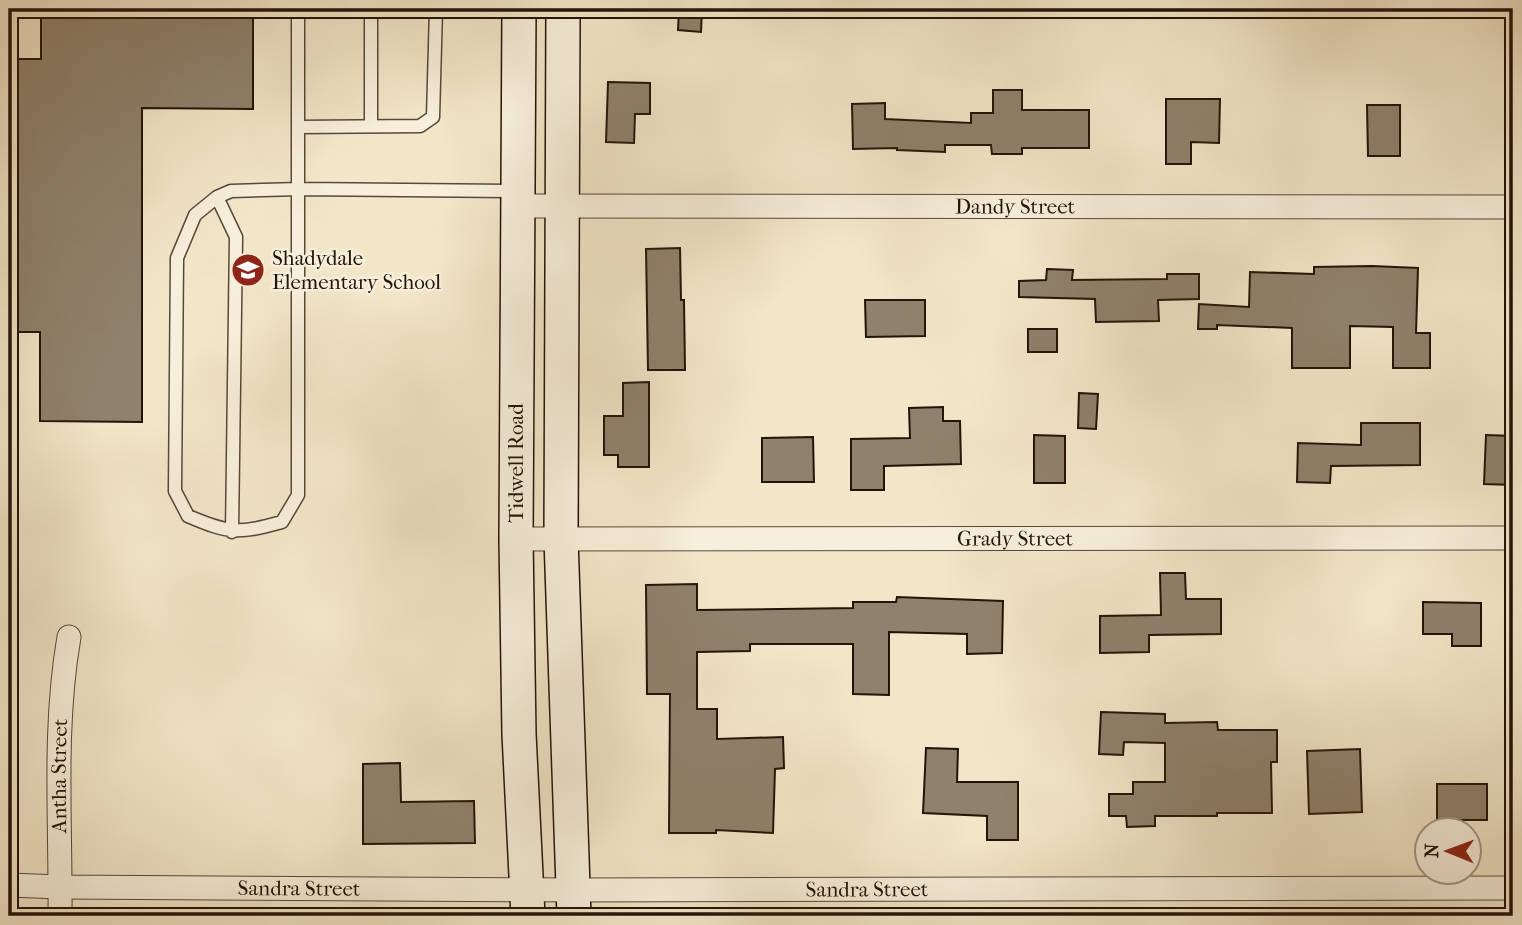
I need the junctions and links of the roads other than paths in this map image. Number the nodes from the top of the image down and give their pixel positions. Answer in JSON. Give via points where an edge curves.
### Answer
{"nodes":[{"id":1,"x":299,"y":9,"type":"edge"},
{"id":2,"x":371,"y":9,"type":"edge"},
{"id":3,"x":436,"y":9,"type":"edge"},
{"id":4,"x":519,"y":9,"type":"edge"},
{"id":5,"x":563,"y":9,"type":"edge"},
{"id":6,"x":371,"y":126,"type":"junction"},
{"id":7,"x":298,"y":127,"type":"junction"},
{"id":8,"x":299,"y":188,"type":"junction"},
{"id":9,"x":217,"y":197,"type":"junction"},
{"id":10,"x":518,"y":198,"type":"junction"},
{"id":11,"x":564,"y":205,"type":"junction"},
{"id":12,"x":1513,"y":208,"type":"edge"},
{"id":13,"x":232,"y":532,"type":"junction"},
{"id":14,"x":1513,"y":538,"type":"edge"},
{"id":15,"x":561,"y":539,"type":"junction"},
{"id":16,"x":516,"y":540,"type":"junction"},
{"id":17,"x":69,"y":637,"type":"dead end"},
{"id":18,"x":9,"y":885,"type":"edge"},
{"id":19,"x":60,"y":887,"type":"junction"},
{"id":20,"x":1513,"y":888,"type":"edge"},
{"id":21,"x":528,"y":902,"type":"edge"},
{"id":22,"x":573,"y":903,"type":"edge"},
{"id":23,"x":60,"y":916,"type":"edge"}],
"edges":[{"from":1,"to":7,"type":"lane"},
{"from":2,"to":6,"type":"lane"},
{"from":3,"to":6,"type":"lane","via":[[433,117],[420,126]]},
{"from":4,"to":10,"type":"main road","name":"Tidwell Road"},
{"from":5,"to":11,"type":"main road"},
{"from":6,"to":7,"type":"lane"},
{"from":7,"to":8,"type":"lane"},
{"from":8,"to":9,"type":"lane","via":[[231,191]]},
{"from":8,"to":10,"type":"lane"},
{"from":8,"to":13,"type":"lane","via":[[298,495],[282,523]]},
{"from":9,"to":13,"type":"lane","via":[[236,237]]},
{"from":9,"to":13,"type":"lane","via":[[195,215],[177,258],[175,491],[188,516]]},
{"from":10,"to":11,"type":"street","name":"Dandy Street"},
{"from":10,"to":16,"type":"main road","name":"Tidwell Road"},
{"from":11,"to":12,"type":"street","name":"Dandy Street"},
{"from":11,"to":15,"type":"main road"},
{"from":14,"to":15,"type":"street","name":"Grady Street"},
{"from":15,"to":16,"type":"street","name":"Grady Street"},
{"from":15,"to":22,"type":"main road"},
{"from":16,"to":21,"type":"main road","name":"Tidwell Road"},
{"from":17,"to":19,"type":"street","name":"Antha Street","via":[[58,753]]},
{"from":18,"to":19,"type":"street","name":"Sandra Street"},
{"from":19,"to":21,"type":"street","name":"Sandra Street"},
{"from":19,"to":23,"type":"street","name":"Antha Street"},
{"from":20,"to":22,"type":"street","name":"Sandra Street"},
{"from":21,"to":22,"type":"street","name":"Sandra Street"}]}
